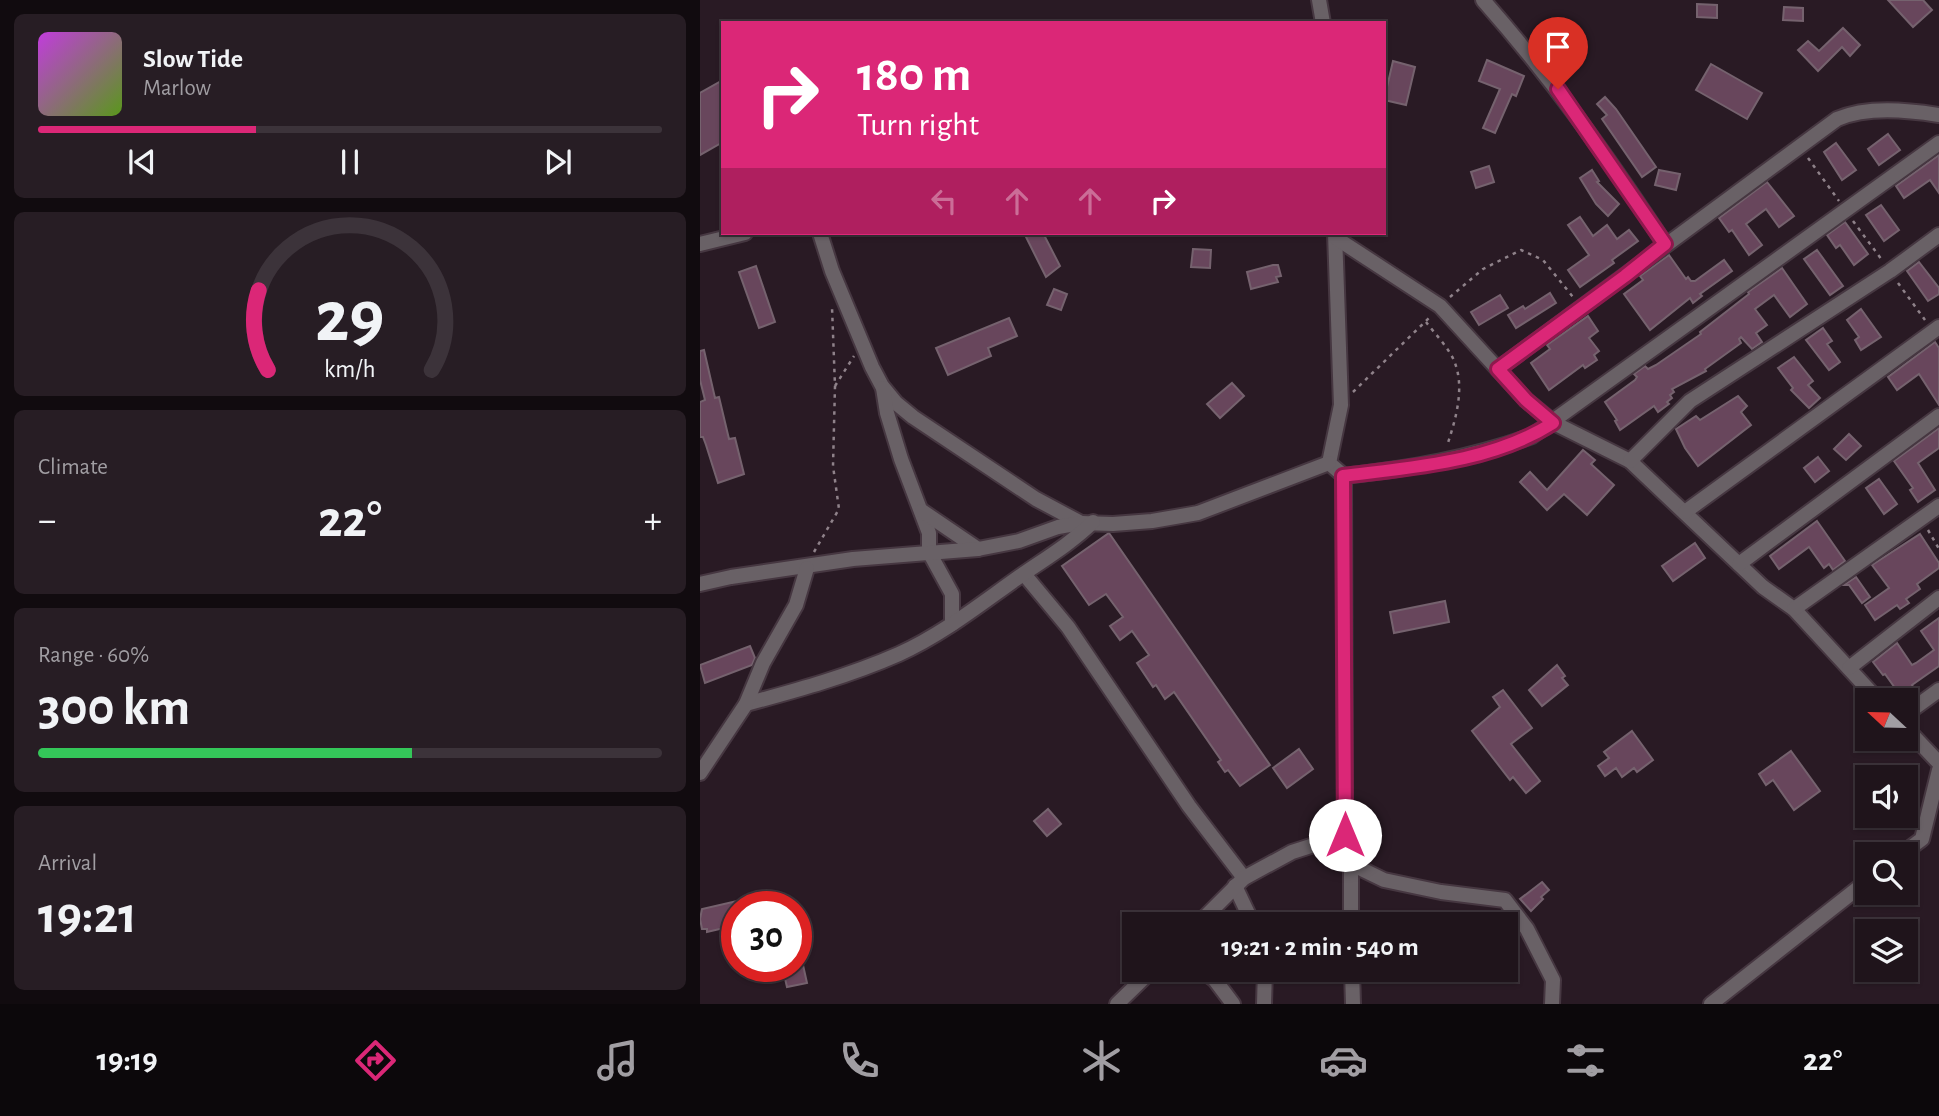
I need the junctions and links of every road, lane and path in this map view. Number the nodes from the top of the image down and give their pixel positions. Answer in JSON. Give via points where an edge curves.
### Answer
{"nodes":[{"id":1,"x":1319,"y":0,"type":"edge"},
{"id":2,"x":1483,"y":0,"type":"edge"},
{"id":3,"x":1323,"y":21,"type":"edge"},
{"id":4,"x":1939,"y":115,"type":"edge"},
{"id":5,"x":1939,"y":143,"type":"edge"},
{"id":6,"x":1801,"y":148,"type":"junction"},
{"id":7,"x":1845,"y":211,"type":"junction"},
{"id":8,"x":737,"y":235,"type":"edge"},
{"id":9,"x":821,"y":235,"type":"edge"},
{"id":10,"x":1336,"y":235,"type":"edge"},
{"id":11,"x":1939,"y":235,"type":"edge"},
{"id":12,"x":700,"y":244,"type":"edge"},
{"id":13,"x":1665,"y":244,"type":"junction"},
{"id":14,"x":1890,"y":271,"type":"junction"},
{"id":15,"x":832,"y":296,"type":"dead end"},
{"id":16,"x":1440,"y":306,"type":"junction"},
{"id":17,"x":1580,"y":307,"type":"junction"},
{"id":18,"x":1426,"y":322,"type":"junction"},
{"id":19,"x":1936,"y":329,"type":"edge"},
{"id":20,"x":863,"y":342,"type":"junction"},
{"id":21,"x":1498,"y":369,"type":"junction"},
{"id":22,"x":835,"y":386,"type":"junction"},
{"id":23,"x":882,"y":386,"type":"junction"},
{"id":24,"x":1340,"y":405,"type":"junction"},
{"id":25,"x":1939,"y":416,"type":"edge"},
{"id":26,"x":1553,"y":423,"type":"junction"},
{"id":27,"x":1630,"y":461,"type":"junction"},
{"id":28,"x":1329,"y":463,"type":"junction"},
{"id":29,"x":1441,"y":463,"type":"junction"},
{"id":30,"x":1343,"y":476,"type":"junction"},
{"id":31,"x":1939,"y":506,"type":"edge"},
{"id":32,"x":922,"y":511,"type":"junction"},
{"id":33,"x":1685,"y":512,"type":"junction"},
{"id":34,"x":1922,"y":518,"type":"junction"},
{"id":35,"x":1087,"y":522,"type":"junction"},
{"id":36,"x":1939,"y":548,"type":"edge"},
{"id":37,"x":978,"y":549,"type":"junction"},
{"id":38,"x":929,"y":552,"type":"junction"},
{"id":39,"x":1739,"y":564,"type":"junction"},
{"id":40,"x":807,"y":568,"type":"junction"},
{"id":41,"x":1024,"y":574,"type":"junction"},
{"id":42,"x":700,"y":584,"type":"edge"},
{"id":43,"x":1939,"y":598,"type":"edge"},
{"id":44,"x":1794,"y":609,"type":"junction"},
{"id":45,"x":952,"y":624,"type":"junction"},
{"id":46,"x":1849,"y":668,"type":"junction"},
{"id":47,"x":1867,"y":688,"type":"edge"},
{"id":48,"x":1939,"y":690,"type":"edge"},
{"id":49,"x":746,"y":704,"type":"junction"},
{"id":50,"x":1918,"y":705,"type":"edge"},
{"id":51,"x":1918,"y":741,"type":"edge"},
{"id":52,"x":1939,"y":763,"type":"edge"},
{"id":53,"x":1939,"y":770,"type":"edge"},
{"id":54,"x":700,"y":773,"type":"edge"},
{"id":55,"x":1345,"y":835,"type":"junction"},
{"id":56,"x":1918,"y":842,"type":"edge"},
{"id":57,"x":1350,"y":864,"type":"junction"},
{"id":58,"x":1240,"y":882,"type":"junction"},
{"id":59,"x":1855,"y":890,"type":"edge"},
{"id":60,"x":1210,"y":912,"type":"edge"},
{"id":61,"x":1249,"y":912,"type":"edge"},
{"id":62,"x":1351,"y":912,"type":"edge"},
{"id":63,"x":1140,"y":982,"type":"edge"},
{"id":64,"x":1217,"y":982,"type":"edge"},
{"id":65,"x":1265,"y":982,"type":"edge"},
{"id":66,"x":1352,"y":982,"type":"edge"},
{"id":67,"x":1117,"y":1004,"type":"edge"},
{"id":68,"x":1233,"y":1004,"type":"edge"},
{"id":69,"x":1264,"y":1004,"type":"edge"},
{"id":70,"x":1353,"y":1004,"type":"edge"},
{"id":71,"x":1552,"y":1004,"type":"edge"},
{"id":72,"x":1711,"y":1004,"type":"edge"}],
"edges":[{"from":1,"to":3,"type":"street"},
{"from":2,"to":13,"type":"street","via":[[1570,105]]},
{"from":4,"to":6,"type":"street","via":[[1849,114]]},
{"from":5,"to":7,"type":"street"},
{"from":6,"to":7,"type":"path"},
{"from":6,"to":13,"type":"street"},
{"from":7,"to":14,"type":"path"},
{"from":7,"to":26,"type":"street"},
{"from":8,"to":12,"type":"street"},
{"from":9,"to":20,"type":"street"},
{"from":10,"to":16,"type":"street"},
{"from":10,"to":24,"type":"street"},
{"from":11,"to":14,"type":"street"},
{"from":13,"to":17,"type":"street"},
{"from":14,"to":19,"type":"path"},
{"from":14,"to":27,"type":"street","via":[[1690,401]]},
{"from":15,"to":22,"type":"path"},
{"from":16,"to":17,"type":"path","via":[[1483,269],[1521,250],[1542,260]]},
{"from":16,"to":18,"type":"path"},
{"from":16,"to":21,"type":"street"},
{"from":17,"to":21,"type":"street"},
{"from":18,"to":24,"type":"path"},
{"from":18,"to":29,"type":"path","via":[[1455,362],[1459,383],[1457,414]]},
{"from":19,"to":33,"type":"street"},
{"from":20,"to":22,"type":"path"},
{"from":20,"to":23,"type":"street"},
{"from":21,"to":26,"type":"street"},
{"from":22,"to":40,"type":"path","via":[[833,478],[839,509]]},
{"from":23,"to":32,"type":"street","via":[[898,449]]},
{"from":23,"to":35,"type":"street","via":[[913,417],[1036,499]]},
{"from":24,"to":28,"type":"street"},
{"from":25,"to":39,"type":"street"},
{"from":26,"to":27,"type":"street"},
{"from":26,"to":29,"type":"street","via":[[1512,444]]},
{"from":27,"to":33,"type":"street"},
{"from":28,"to":30,"type":"street"},
{"from":28,"to":35,"type":"street","via":[[1198,513],[1152,521]]},
{"from":29,"to":30,"type":"street"},
{"from":30,"to":55,"type":"street"},
{"from":31,"to":34,"type":"street"},
{"from":32,"to":37,"type":"street"},
{"from":32,"to":38,"type":"street"},
{"from":33,"to":39,"type":"street"},
{"from":34,"to":36,"type":"path"},
{"from":34,"to":44,"type":"street"},
{"from":35,"to":37,"type":"street"},
{"from":35,"to":41,"type":"street","via":[[1073,541]]},
{"from":37,"to":38,"type":"street"},
{"from":38,"to":40,"type":"street"},
{"from":38,"to":45,"type":"street","via":[[952,594]]},
{"from":39,"to":44,"type":"street"},
{"from":40,"to":42,"type":"street"},
{"from":40,"to":49,"type":"street","via":[[796,605]]},
{"from":41,"to":45,"type":"street"},
{"from":41,"to":58,"type":"street","via":[[1068,627]]},
{"from":43,"to":46,"type":"street"},
{"from":44,"to":46,"type":"street"},
{"from":45,"to":49,"type":"street","via":[[845,677]]},
{"from":46,"to":47,"type":"street"},
{"from":48,"to":50,"type":"street"},
{"from":49,"to":54,"type":"street"},
{"from":51,"to":52,"type":"street"},
{"from":53,"to":56,"type":"street"},
{"from":55,"to":57,"type":"street"},
{"from":55,"to":58,"type":"street","via":[[1292,852]]},
{"from":57,"to":62,"type":"street"},
{"from":57,"to":71,"type":"street","via":[[1384,880],[1505,900],[1527,929],[1553,980]]},
{"from":58,"to":60,"type":"street"},
{"from":58,"to":61,"type":"street"},
{"from":59,"to":72,"type":"street"},
{"from":63,"to":67,"type":"street"},
{"from":64,"to":68,"type":"street"},
{"from":65,"to":69,"type":"street"},
{"from":66,"to":70,"type":"street"}]}
